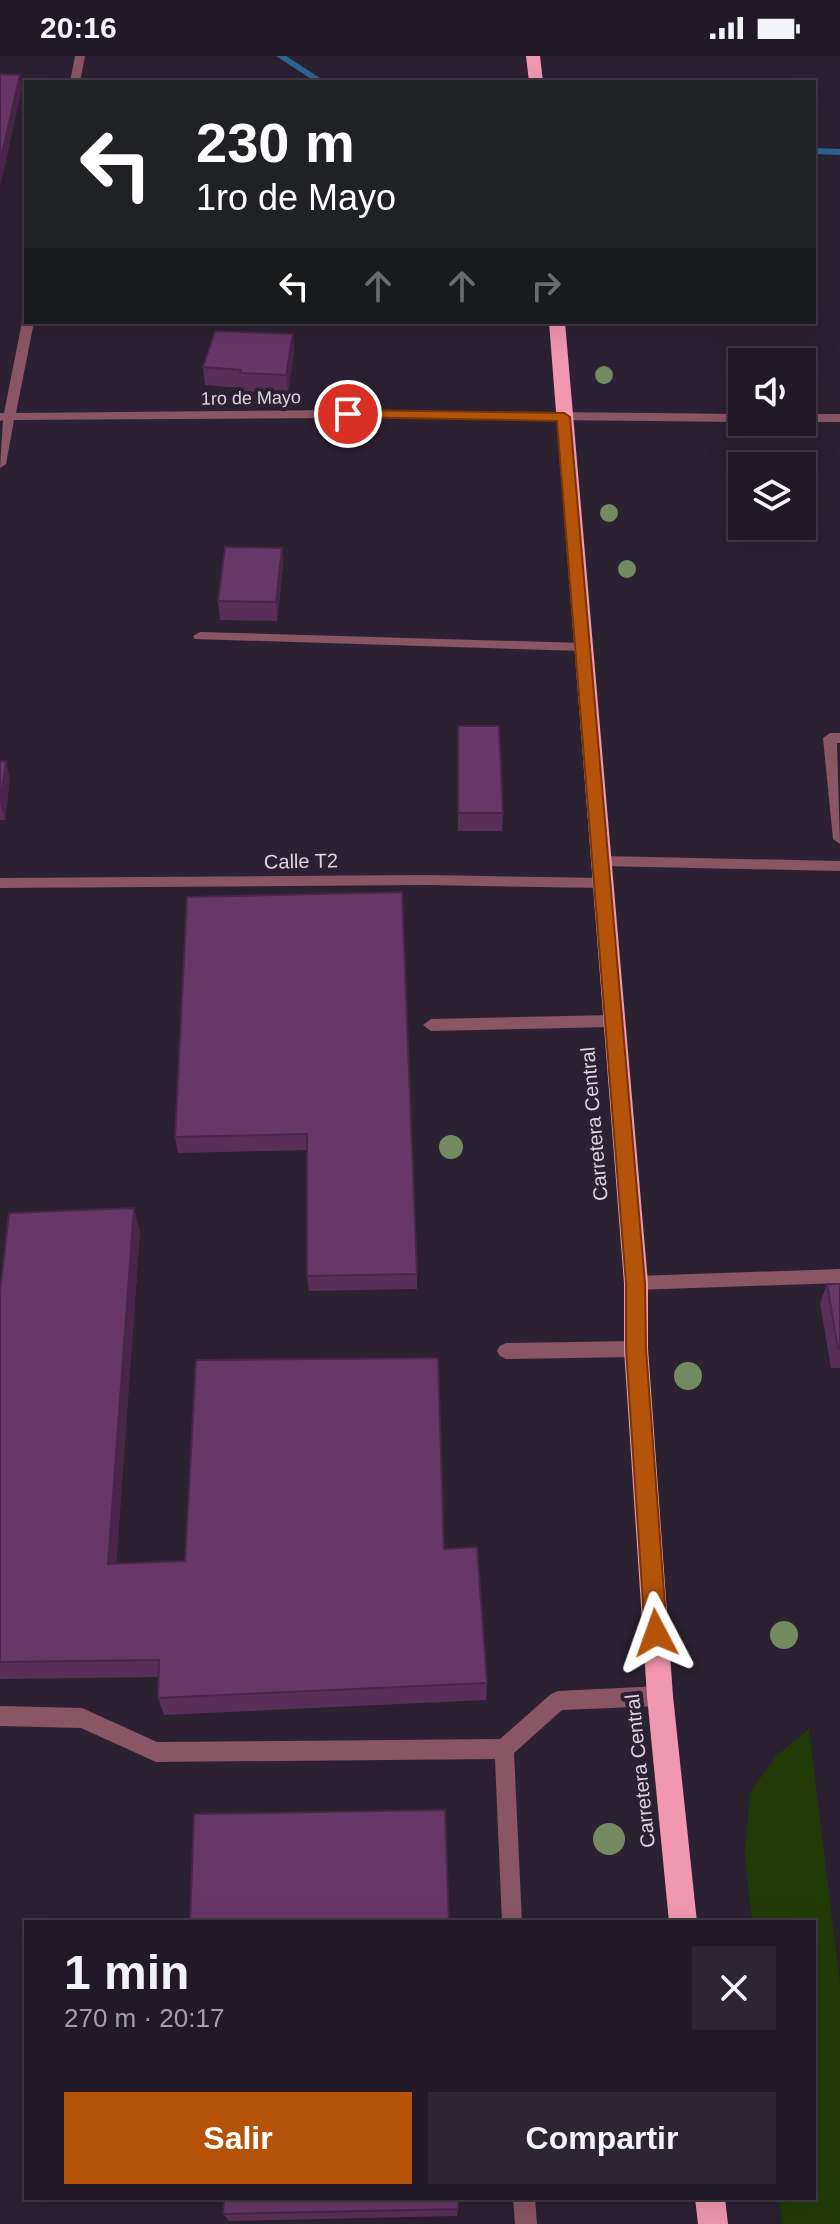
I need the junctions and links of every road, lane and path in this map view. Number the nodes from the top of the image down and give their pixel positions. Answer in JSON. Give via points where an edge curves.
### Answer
{"nodes":[{"id":1,"x":80,"y":56,"type":"edge"},
{"id":2,"x":533,"y":56,"type":"edge"},
{"id":3,"x":75,"y":80,"type":"edge"},
{"id":4,"x":536,"y":80,"type":"edge"},
{"id":5,"x":28,"y":324,"type":"edge"},
{"id":6,"x":557,"y":324,"type":"edge"},
{"id":7,"x":5,"y":417,"type":"edge"},
{"id":8,"x":564,"y":417,"type":"junction"},
{"id":9,"x":728,"y":418,"type":"edge"},
{"id":10,"x":816,"y":418,"type":"edge"},
{"id":11,"x":840,"y":418,"type":"edge"},
{"id":12,"x":0,"y":464,"type":"edge"},
{"id":13,"x":200,"y":636,"type":"dead end"},
{"id":14,"x":583,"y":647,"type":"junction"},
{"id":15,"x":840,"y":738,"type":"edge"},
{"id":16,"x":840,"y":839,"type":"edge"},
{"id":17,"x":840,"y":866,"type":"edge"},
{"id":18,"x":602,"y":872,"type":"junction"},
{"id":19,"x":0,"y":883,"type":"edge"},
{"id":20,"x":613,"y":1021,"type":"junction"},
{"id":21,"x":431,"y":1025,"type":"dead end"},
{"id":22,"x":840,"y":1276,"type":"edge"},
{"id":23,"x":636,"y":1283,"type":"junction"},
{"id":24,"x":636,"y":1349,"type":"junction"},
{"id":25,"x":506,"y":1351,"type":"dead end"},
{"id":26,"x":660,"y":1696,"type":"junction"},
{"id":27,"x":0,"y":1716,"type":"edge"},
{"id":28,"x":504,"y":1749,"type":"junction"},
{"id":29,"x":512,"y":1920,"type":"edge"},
{"id":30,"x":683,"y":1920,"type":"edge"},
{"id":31,"x":524,"y":2200,"type":"edge"},
{"id":32,"x":710,"y":2200,"type":"edge"},
{"id":33,"x":526,"y":2224,"type":"edge"},
{"id":34,"x":713,"y":2224,"type":"edge"}],
"edges":[{"from":1,"to":3,"type":"street"},
{"from":2,"to":4,"type":"highway"},
{"from":5,"to":7,"type":"street"},
{"from":6,"to":8,"type":"highway","name":"Carretera Central"},
{"from":7,"to":8,"type":"street","name":"1ro de Mayo"},
{"from":7,"to":12,"type":"street"},
{"from":8,"to":9,"type":"street","name":"1ro de Mayo"},
{"from":8,"to":14,"type":"highway","name":"Carretera Central"},
{"from":10,"to":11,"type":"street"},
{"from":13,"to":14,"type":"street"},
{"from":14,"to":18,"type":"highway","name":"Carretera Central"},
{"from":15,"to":16,"type":"street","via":[[830,738]]},
{"from":17,"to":18,"type":"street","name":"Calle T2"},
{"from":18,"to":19,"type":"street","name":"Calle T2","via":[[427,880]]},
{"from":18,"to":20,"type":"highway","name":"Carretera Central"},
{"from":20,"to":21,"type":"street"},
{"from":20,"to":23,"type":"highway","name":"Carretera Central"},
{"from":22,"to":23,"type":"street"},
{"from":23,"to":24,"type":"highway","name":"Carretera Central"},
{"from":24,"to":25,"type":"street"},
{"from":24,"to":26,"type":"highway","name":"Carretera Central"},
{"from":26,"to":28,"type":"street","via":[[558,1701]]},
{"from":26,"to":30,"type":"highway","name":"Carretera Central"},
{"from":27,"to":28,"type":"street","via":[[82,1718],[156,1752]]},
{"from":28,"to":29,"type":"street"},
{"from":31,"to":33,"type":"street"},
{"from":32,"to":34,"type":"highway"}]}
